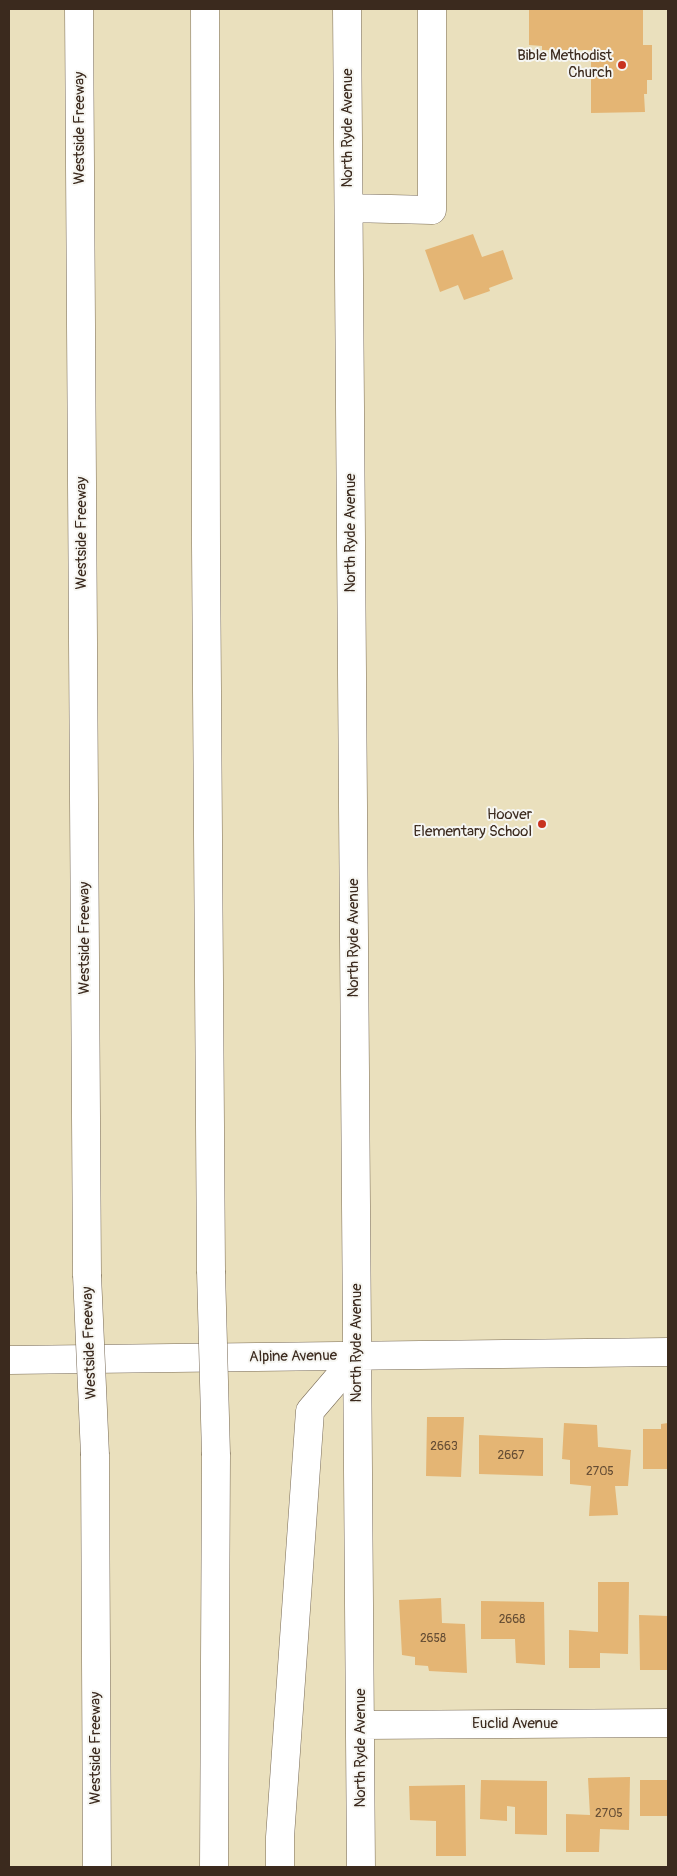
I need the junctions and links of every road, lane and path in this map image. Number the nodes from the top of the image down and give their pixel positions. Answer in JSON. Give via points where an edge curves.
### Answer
{"nodes":[{"id":1,"x":79,"y":9,"type":"edge"},
{"id":2,"x":205,"y":9,"type":"edge"},
{"id":3,"x":348,"y":9,"type":"edge"},
{"id":4,"x":432,"y":9,"type":"edge"},
{"id":5,"x":349,"y":208,"type":"junction"},
{"id":6,"x":668,"y":1352,"type":"edge"},
{"id":7,"x":357,"y":1356,"type":"junction"},
{"id":8,"x":9,"y":1360,"type":"edge"},
{"id":9,"x":668,"y":1722,"type":"edge"},
{"id":10,"x":361,"y":1725,"type":"junction"},
{"id":11,"x":97,"y":1867,"type":"edge"},
{"id":12,"x":214,"y":1867,"type":"edge"},
{"id":13,"x":280,"y":1867,"type":"edge"},
{"id":14,"x":362,"y":1867,"type":"edge"}],
"edges":[{"from":1,"to":11,"type":"main road","name":"Westside Freeway","bridge":true,"via":[[87,1275],[95,1455]]},
{"from":2,"to":12,"type":"main road","bridge":true,"via":[[211,1271],[216,1455]]},
{"from":3,"to":5,"type":"main road","name":"North Ryde Avenue"},
{"from":4,"to":5,"type":"main road","via":[[432,210]]},
{"from":5,"to":7,"type":"main road","name":"North Ryde Avenue"},
{"from":6,"to":7,"type":"main road","name":"Alpine Avenue"},
{"from":7,"to":8,"type":"main road","name":"Alpine Avenue"},
{"from":7,"to":10,"type":"main road","name":"North Ryde Avenue"},
{"from":7,"to":13,"type":"main road","via":[[310,1410],[282,1798]]},
{"from":9,"to":10,"type":"main road","name":"Euclid Avenue"},
{"from":10,"to":14,"type":"main road","name":"North Ryde Avenue"}]}
